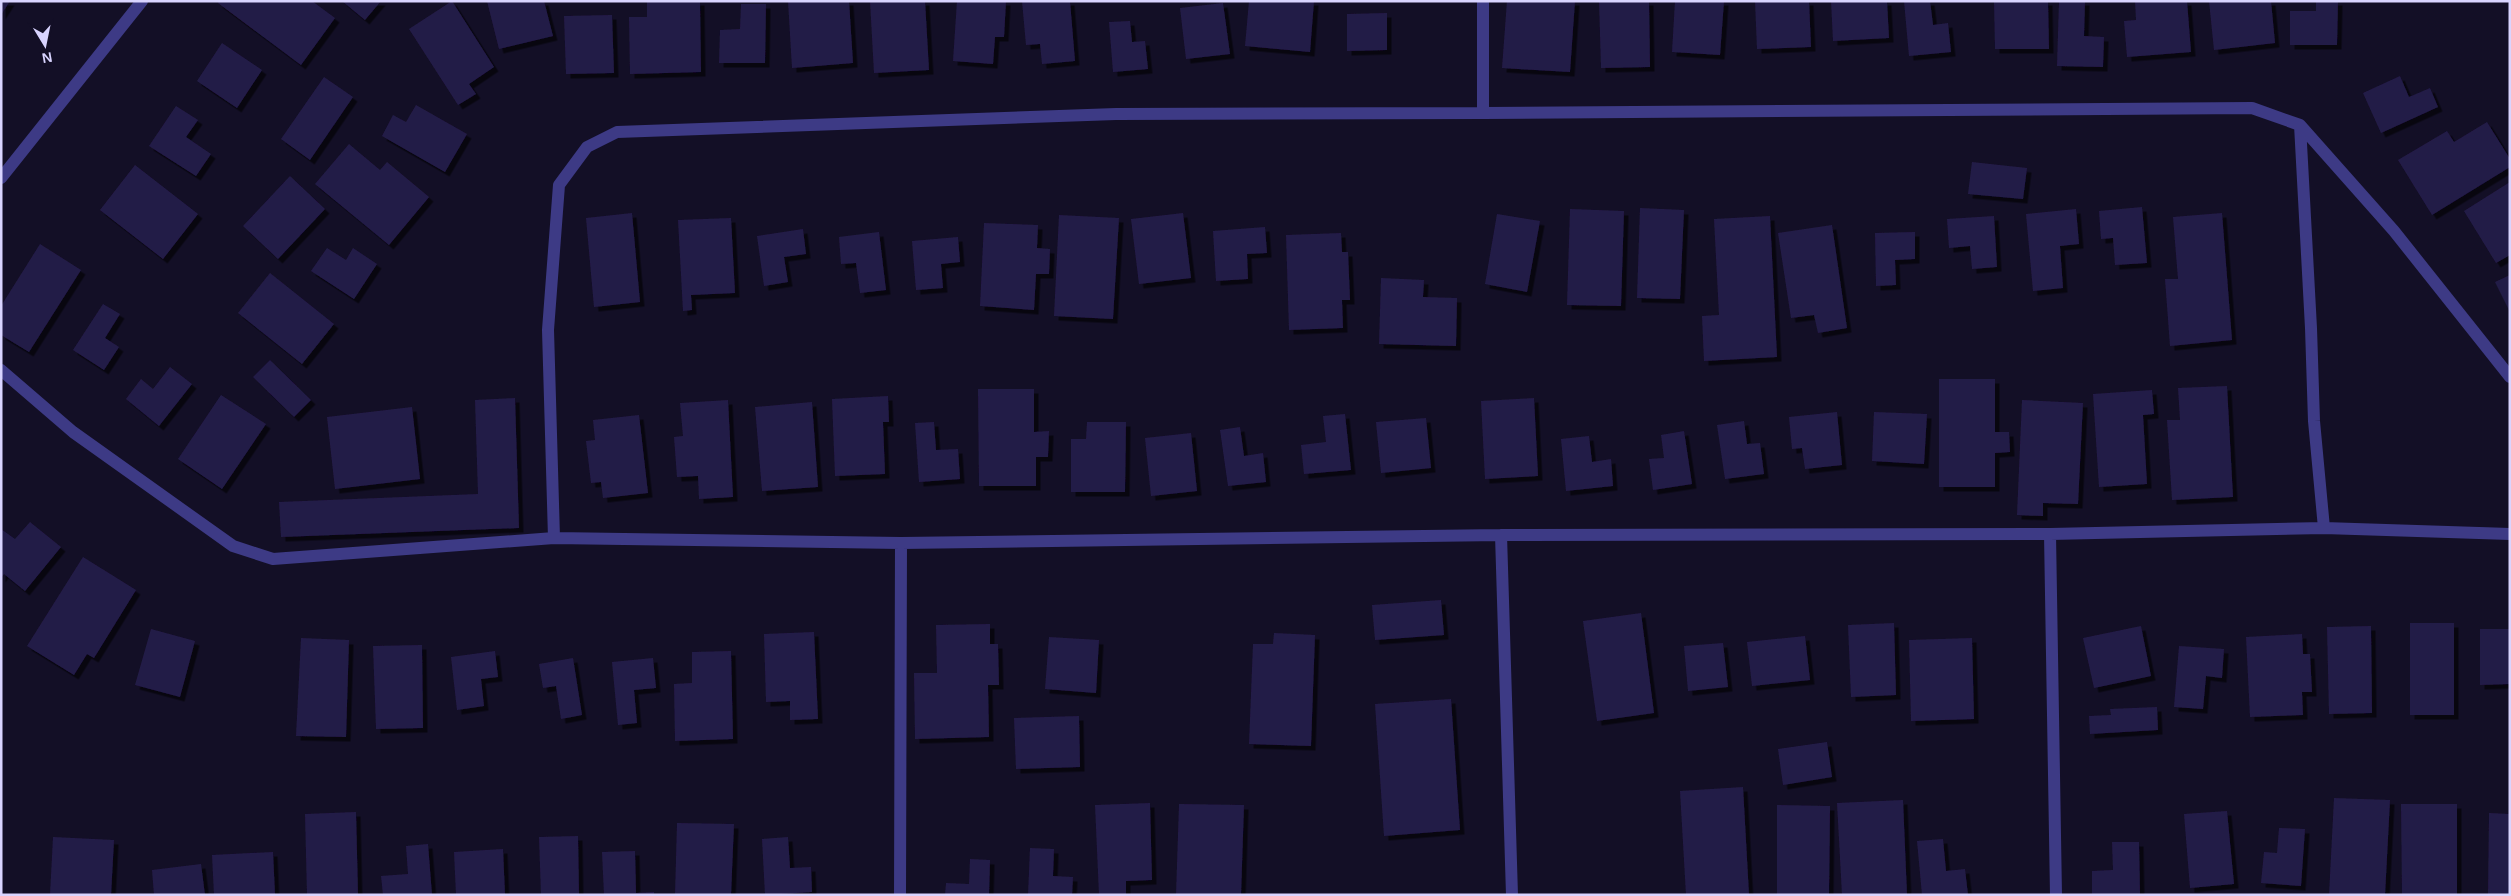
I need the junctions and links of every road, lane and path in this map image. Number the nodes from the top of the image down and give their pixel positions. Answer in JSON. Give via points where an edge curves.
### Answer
{"nodes":[{"id":1,"x":142,"y":1,"type":"edge"},
{"id":2,"x":1482,"y":1,"type":"edge"},
{"id":3,"x":1483,"y":113,"type":"junction"},
{"id":4,"x":2300,"y":125,"type":"junction"},
{"id":5,"x":1,"y":178,"type":"edge"},
{"id":6,"x":1,"y":370,"type":"edge"},
{"id":7,"x":2510,"y":378,"type":"edge"},
{"id":8,"x":2324,"y":528,"type":"junction"},
{"id":9,"x":2050,"y":534,"type":"junction"},
{"id":10,"x":2510,"y":534,"type":"edge"},
{"id":11,"x":1501,"y":535,"type":"junction"},
{"id":12,"x":554,"y":538,"type":"junction"},
{"id":13,"x":901,"y":543,"type":"junction"},
{"id":14,"x":900,"y":895,"type":"edge"},
{"id":15,"x":1512,"y":895,"type":"edge"},
{"id":16,"x":2056,"y":895,"type":"edge"}],
"edges":[{"from":1,"to":5,"type":"street"},
{"from":2,"to":3,"type":"street"},
{"from":3,"to":4,"type":"street","via":[[2252,108]]},
{"from":3,"to":12,"type":"street","via":[[1116,114],[617,132],[587,147],[559,185],[548,330]]},
{"from":4,"to":7,"type":"street","via":[[2394,231]]},
{"from":4,"to":8,"type":"street","via":[[2314,421]]},
{"from":6,"to":12,"type":"street","via":[[73,432],[233,546],[273,560]]},
{"from":8,"to":9,"type":"street"},
{"from":8,"to":10,"type":"street"},
{"from":9,"to":11,"type":"street"},
{"from":9,"to":16,"type":"street"},
{"from":11,"to":13,"type":"street"},
{"from":11,"to":15,"type":"street"},
{"from":12,"to":13,"type":"street"},
{"from":13,"to":14,"type":"street"}]}
